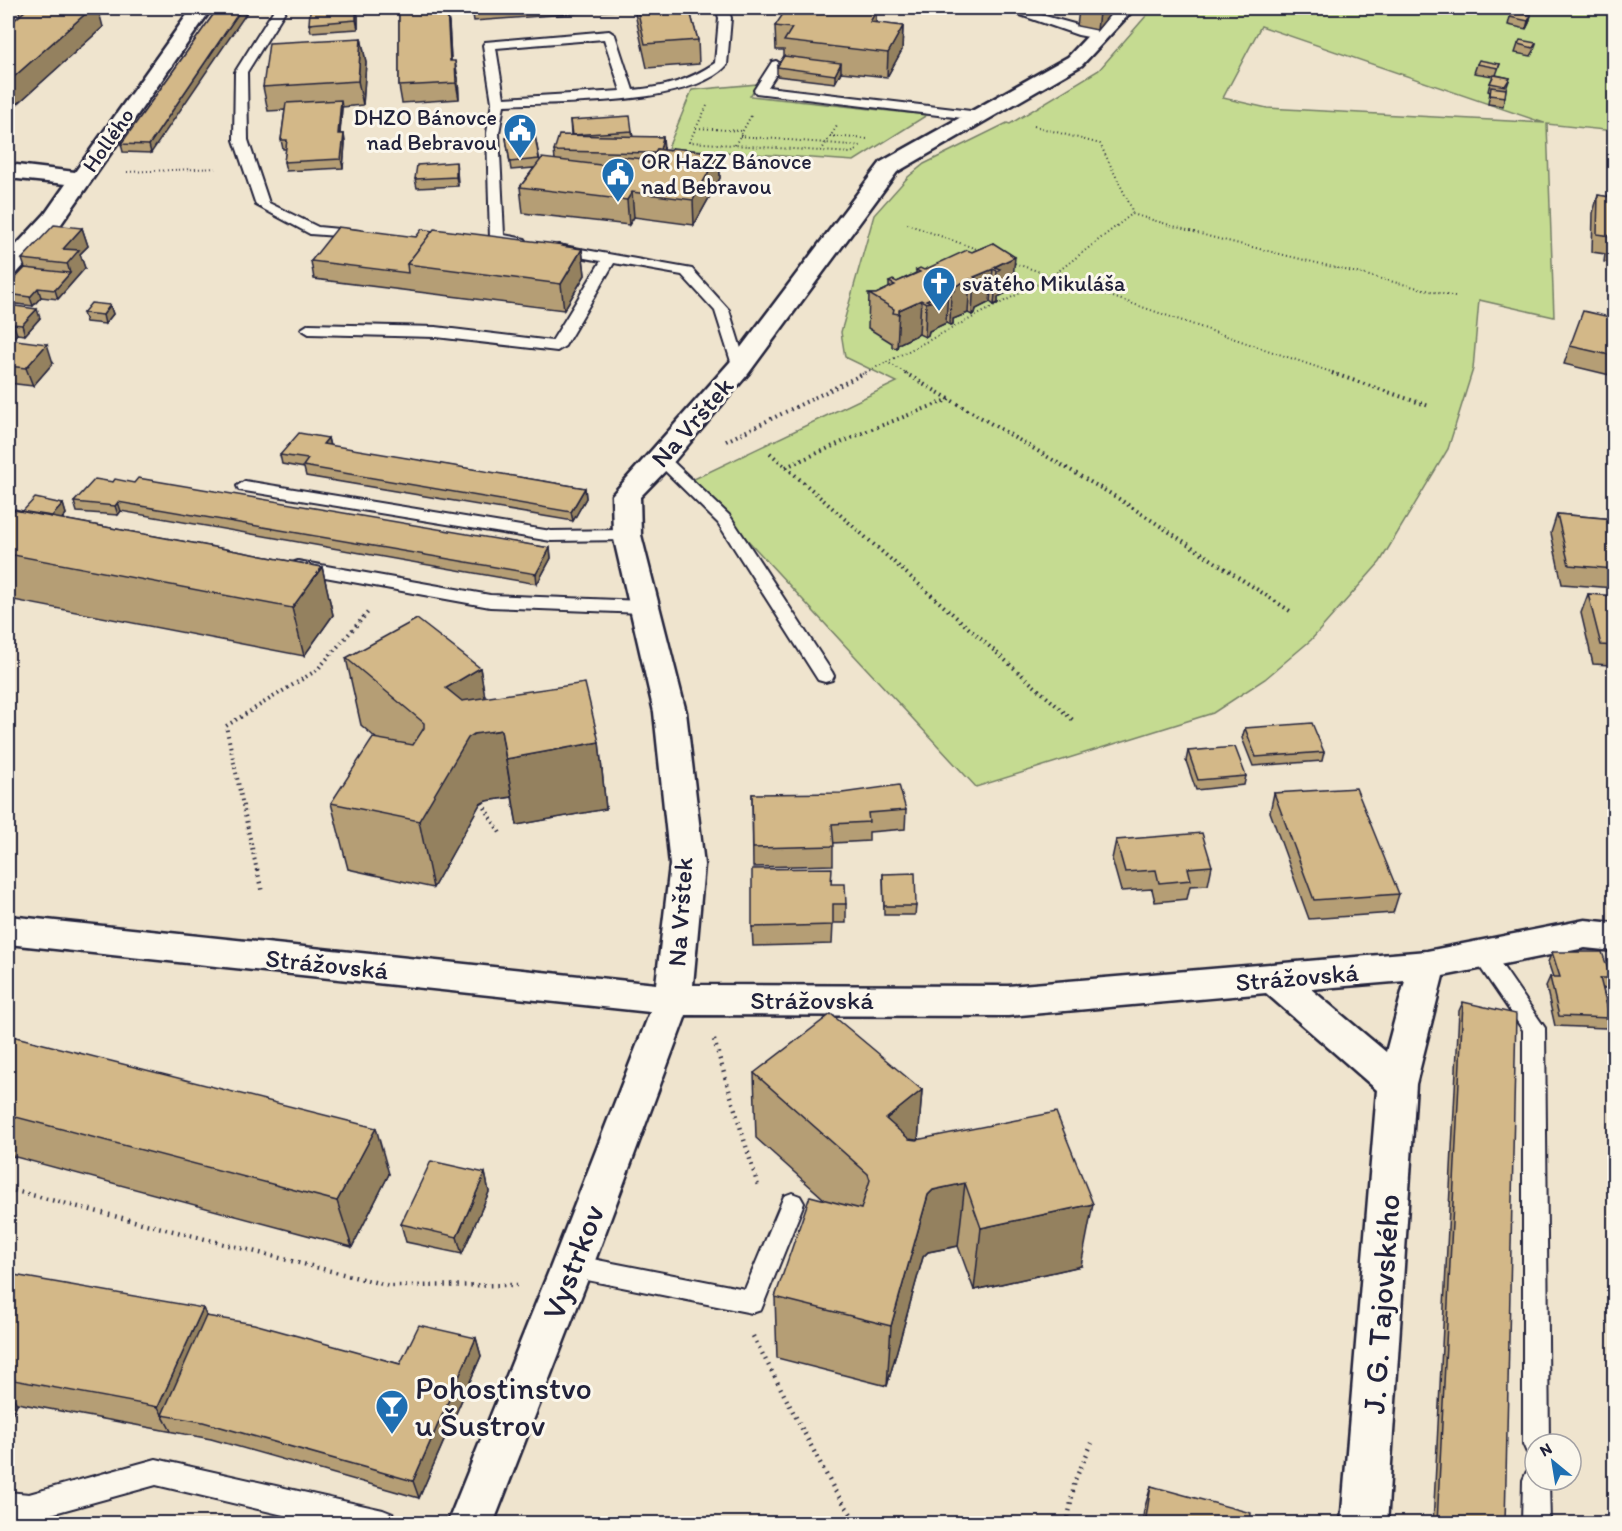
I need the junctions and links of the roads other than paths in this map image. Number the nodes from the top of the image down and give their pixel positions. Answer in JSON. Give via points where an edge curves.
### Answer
{"nodes":[{"id":1,"x":202,"y":8,"type":"edge"},
{"id":2,"x":281,"y":8,"type":"edge"},
{"id":3,"x":722,"y":8,"type":"edge"},
{"id":4,"x":1006,"y":8,"type":"edge"},
{"id":5,"x":1125,"y":8,"type":"edge"},
{"id":6,"x":1099,"y":35,"type":"junction"},
{"id":7,"x":776,"y":64,"type":"edge"},
{"id":8,"x":628,"y":94,"type":"junction"},
{"id":9,"x":498,"y":102,"type":"junction"},
{"id":10,"x":979,"y":116,"type":"junction"},
{"id":11,"x":8,"y":171,"type":"edge"},
{"id":12,"x":82,"y":177,"type":"junction"},
{"id":13,"x":374,"y":236,"type":"edge"},
{"id":14,"x":610,"y":258,"type":"junction"},
{"id":15,"x":8,"y":268,"type":"edge"},
{"id":16,"x":309,"y":328,"type":"dead end"},
{"id":17,"x":739,"y":368,"type":"junction"},
{"id":18,"x":661,"y":459,"type":"junction"},
{"id":19,"x":245,"y":486,"type":"dead end"},
{"id":20,"x":627,"y":535,"type":"junction"},
{"id":21,"x":276,"y":563,"type":"edge"},
{"id":22,"x":644,"y":607,"type":"junction"},
{"id":23,"x":825,"y":676,"type":"dead end"},
{"id":24,"x":8,"y":930,"type":"edge"},
{"id":25,"x":1614,"y":937,"type":"edge"},
{"id":26,"x":1482,"y":954,"type":"junction"},
{"id":27,"x":1427,"y":965,"type":"junction"},
{"id":28,"x":1275,"y":980,"type":"junction"},
{"id":29,"x":673,"y":1000,"type":"junction"},
{"id":30,"x":1397,"y":1084,"type":"junction"},
{"id":31,"x":792,"y":1203,"type":"dead end"},
{"id":32,"x":572,"y":1266,"type":"junction"},
{"id":33,"x":1536,"y":1432,"type":"edge"},
{"id":34,"x":1536,"y":1492,"type":"edge"},
{"id":35,"x":8,"y":1504,"type":"edge"},
{"id":36,"x":383,"y":1524,"type":"edge"},
{"id":37,"x":470,"y":1524,"type":"edge"},
{"id":38,"x":1364,"y":1524,"type":"edge"},
{"id":39,"x":1536,"y":1524,"type":"edge"}],
"edges":[{"from":1,"to":12,"type":"street","name":"Hollého"},
{"from":2,"to":13,"type":"lane","via":[[241,72],[241,140],[263,205],[315,231]]},
{"from":3,"to":8,"type":"lane","via":[[725,18],[721,65],[696,83],[675,90]]},
{"from":4,"to":6,"type":"lane"},
{"from":5,"to":6,"type":"street","name":"Na Vrštek"},
{"from":6,"to":10,"type":"street","name":"Na Vrštek","via":[[1075,61]]},
{"from":7,"to":10,"type":"lane","via":[[760,90]]},
{"from":8,"to":9,"type":"lane"},
{"from":8,"to":9,"type":"lane","via":[[609,35],[489,45]]},
{"from":9,"to":14,"type":"lane","via":[[493,133],[492,238]]},
{"from":10,"to":17,"type":"street","name":"Na Vrštek","via":[[889,167]]},
{"from":11,"to":12,"type":"street"},
{"from":12,"to":15,"type":"street","name":"Hollého","via":[[53,219]]},
{"from":14,"to":16,"type":"lane","via":[[556,346],[436,332]]},
{"from":14,"to":17,"type":"lane","via":[[687,272],[722,310]]},
{"from":17,"to":18,"type":"street","name":"Na Vrštek"},
{"from":18,"to":20,"type":"street","name":"Na Vrštek","via":[[626,495]]},
{"from":18,"to":23,"type":"lane","via":[[724,520]]},
{"from":19,"to":20,"type":"lane","via":[[550,536]]},
{"from":20,"to":22,"type":"street","name":"Na Vrštek"},
{"from":21,"to":22,"type":"lane","via":[[490,601]]},
{"from":22,"to":29,"type":"street","name":"Na Vrštek","via":[[670,712],[687,865]]},
{"from":24,"to":29,"type":"street","name":"Strážovská"},
{"from":25,"to":26,"type":"street","name":"Strážovská","via":[[1586,934]]},
{"from":26,"to":27,"type":"street","name":"Strážovská"},
{"from":26,"to":33,"type":"lane","via":[[1534,1028]]},
{"from":27,"to":28,"type":"street","name":"Strážovská"},
{"from":27,"to":30,"type":"street","name":"J. G. Tajovského"},
{"from":28,"to":29,"type":"street","name":"Strážovská","via":[[1008,1001]]},
{"from":28,"to":30,"type":"street"},
{"from":29,"to":32,"type":"street","name":"Vystrkov"},
{"from":30,"to":38,"type":"street","name":"J. G. Tajovského"},
{"from":31,"to":32,"type":"lane","via":[[752,1302]]},
{"from":32,"to":37,"type":"street","name":"Vystrkov"},
{"from":34,"to":39,"type":"lane"},
{"from":35,"to":36,"type":"lane","via":[[29,1507],[156,1472]]}]}
